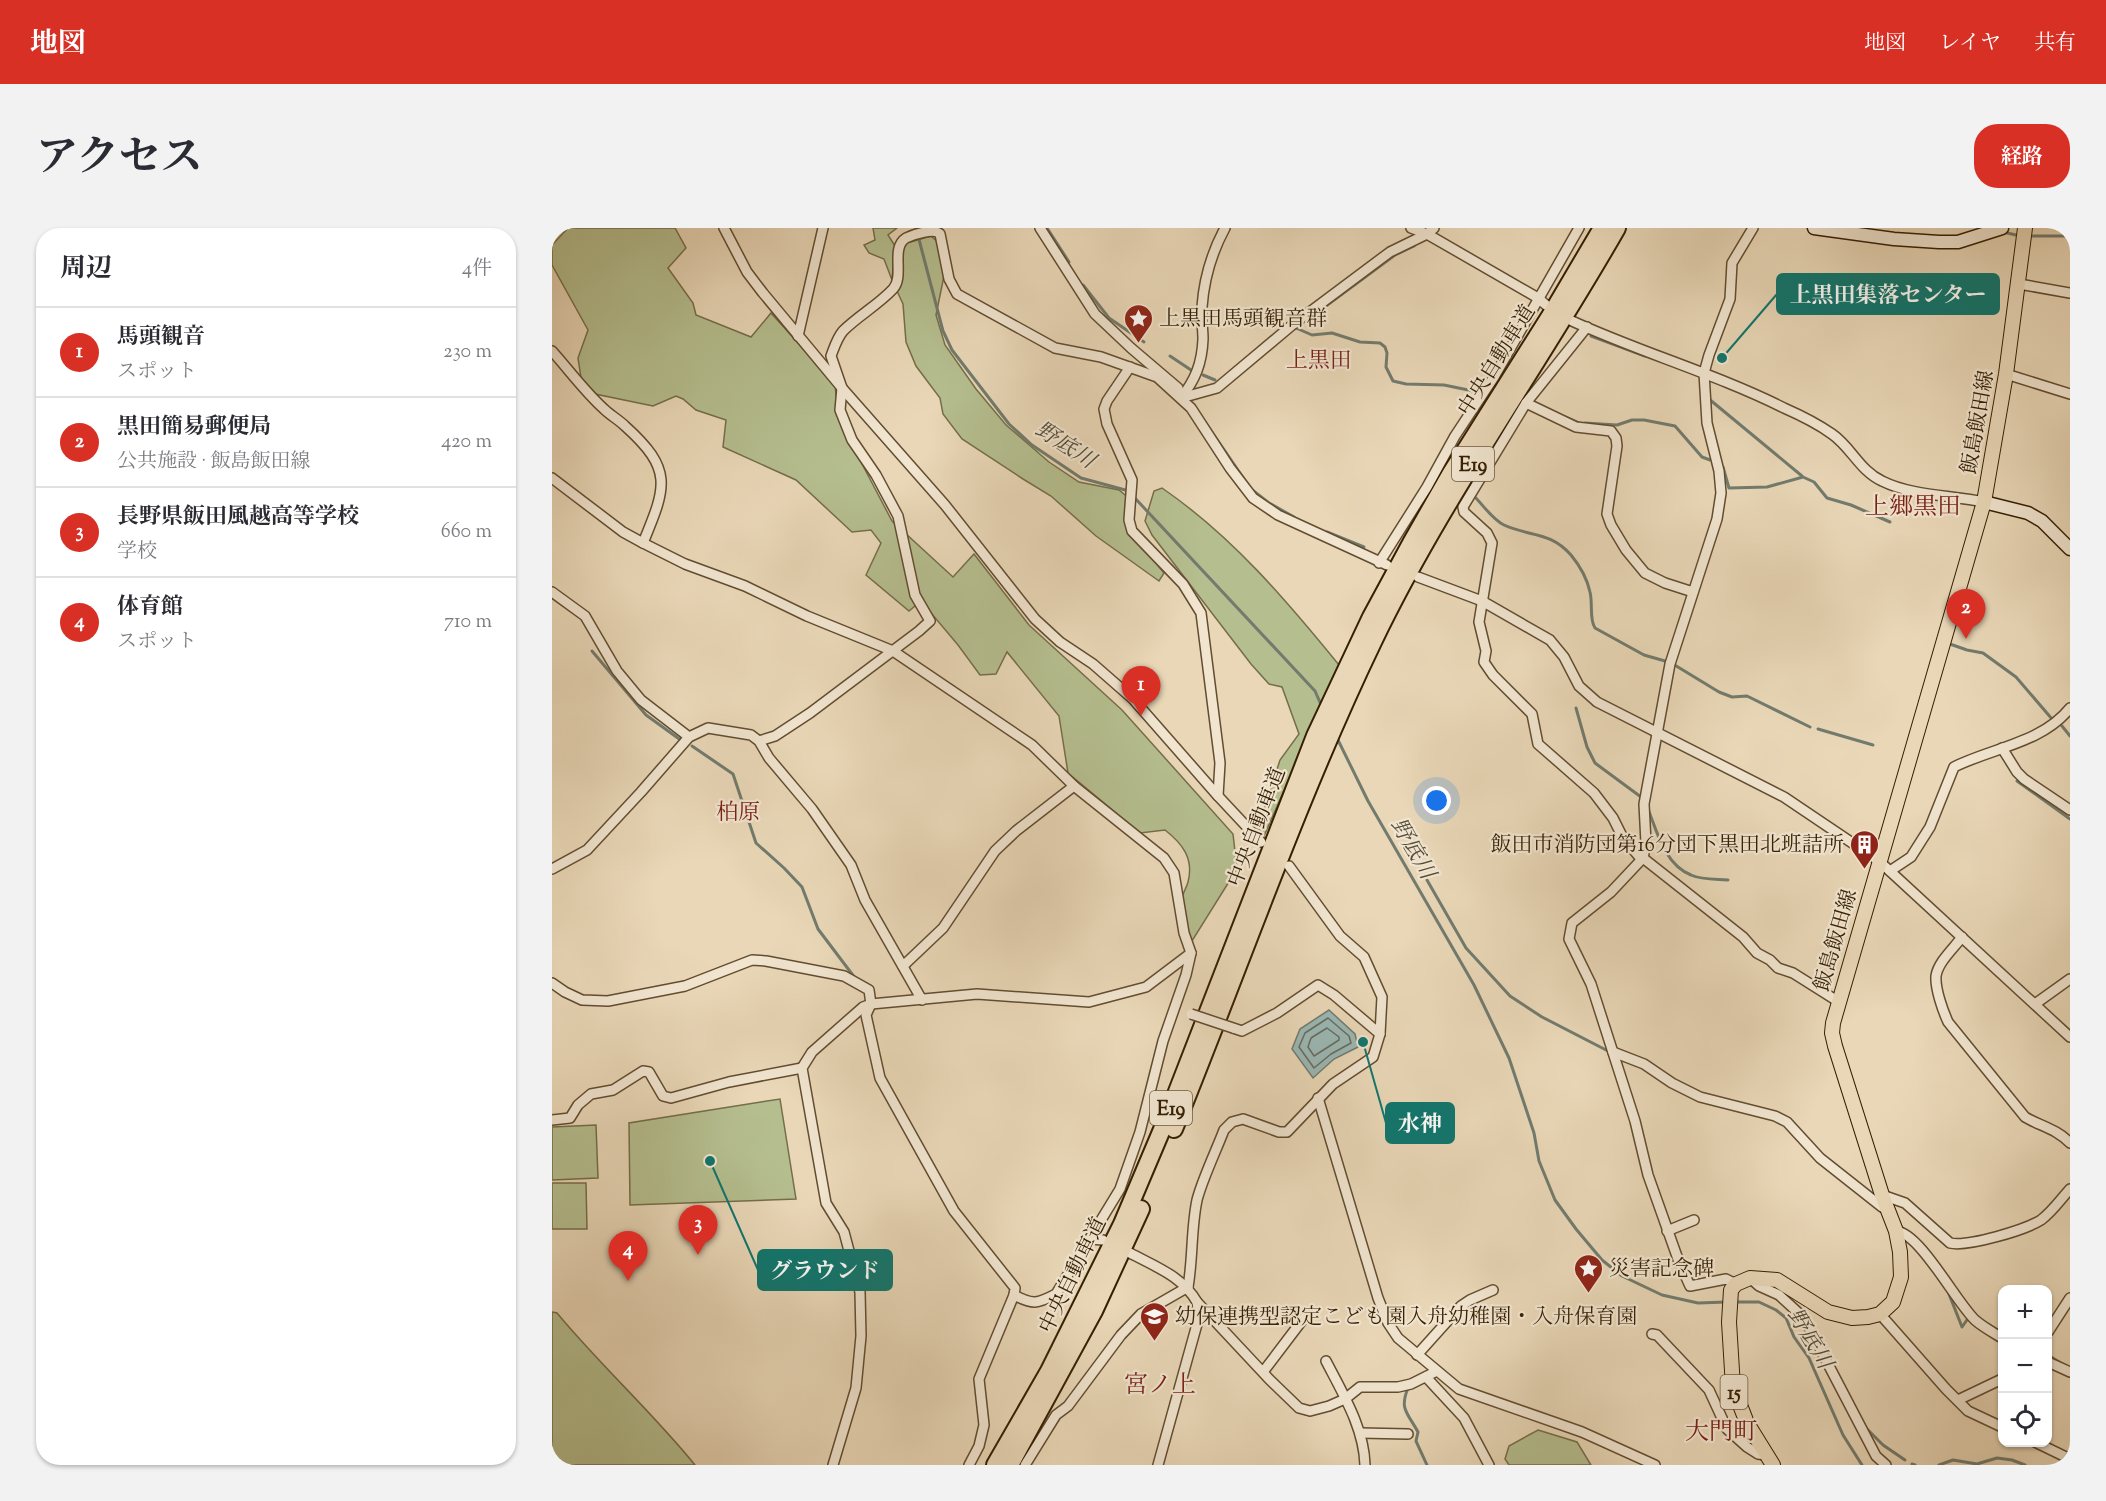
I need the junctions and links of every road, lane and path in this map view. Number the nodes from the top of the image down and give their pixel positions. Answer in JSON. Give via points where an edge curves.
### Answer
{"nodes":[{"id":1,"x":724,"y":228,"type":"edge"},
{"id":2,"x":823,"y":228,"type":"edge"},
{"id":3,"x":1040,"y":228,"type":"edge"},
{"id":4,"x":1225,"y":228,"type":"edge"},
{"id":5,"x":1411,"y":228,"type":"edge"},
{"id":6,"x":1579,"y":228,"type":"edge"},
{"id":7,"x":1602,"y":228,"type":"edge"},
{"id":8,"x":1617,"y":228,"type":"edge"},
{"id":9,"x":1753,"y":228,"type":"edge"},
{"id":10,"x":1814,"y":228,"type":"edge"},
{"id":11,"x":2002,"y":228,"type":"edge"},
{"id":12,"x":2025,"y":228,"type":"edge"},
{"id":13,"x":1430,"y":231,"type":"edge"},
{"id":14,"x":2019,"y":285,"type":"junction"},
{"id":15,"x":2070,"y":293,"type":"edge"},
{"id":16,"x":1538,"y":298,"type":"junction"},
{"id":17,"x":1546,"y":305,"type":"dead end"},
{"id":18,"x":1572,"y":321,"type":"dead end"},
{"id":19,"x":1587,"y":327,"type":"junction"},
{"id":20,"x":798,"y":336,"type":"junction"},
{"id":21,"x":552,"y":351,"type":"edge"},
{"id":22,"x":1130,"y":367,"type":"junction"},
{"id":23,"x":1704,"y":373,"type":"junction"},
{"id":24,"x":2006,"y":374,"type":"junction"},
{"id":25,"x":842,"y":388,"type":"junction"},
{"id":26,"x":2070,"y":394,"type":"edge"},
{"id":27,"x":1181,"y":398,"type":"junction"},
{"id":28,"x":1527,"y":403,"type":"junction"},
{"id":29,"x":552,"y":478,"type":"edge"},
{"id":30,"x":1984,"y":502,"type":"junction"},
{"id":31,"x":643,"y":543,"type":"junction"},
{"id":32,"x":2070,"y":549,"type":"edge"},
{"id":33,"x":1418,"y":577,"type":"dead end"},
{"id":34,"x":552,"y":592,"type":"edge"},
{"id":35,"x":1693,"y":592,"type":"junction"},
{"id":36,"x":1482,"y":601,"type":"junction"},
{"id":37,"x":893,"y":651,"type":"junction"},
{"id":38,"x":2070,"y":708,"type":"edge"},
{"id":39,"x":1658,"y":733,"type":"junction"},
{"id":40,"x":689,"y":737,"type":"junction"},
{"id":41,"x":759,"y":741,"type":"junction"},
{"id":42,"x":1320,"y":743,"type":"junction"},
{"id":43,"x":2002,"y":748,"type":"junction"},
{"id":44,"x":1074,"y":786,"type":"junction"},
{"id":45,"x":1218,"y":796,"type":"junction"},
{"id":46,"x":2070,"y":810,"type":"edge"},
{"id":47,"x":1261,"y":842,"type":"dead end"},
{"id":48,"x":1642,"y":859,"type":"junction"},
{"id":49,"x":1879,"y":861,"type":"junction"},
{"id":50,"x":1289,"y":866,"type":"dead end"},
{"id":51,"x":552,"y":869,"type":"edge"},
{"id":52,"x":1890,"y":871,"type":"junction"},
{"id":53,"x":1962,"y":937,"type":"junction"},
{"id":54,"x":1191,"y":953,"type":"junction"},
{"id":55,"x":903,"y":966,"type":"junction"},
{"id":56,"x":2070,"y":979,"type":"edge"},
{"id":57,"x":552,"y":982,"type":"edge"},
{"id":58,"x":922,"y":1000,"type":"junction"},
{"id":59,"x":1839,"y":1002,"type":"junction"},
{"id":60,"x":871,"y":1004,"type":"junction"},
{"id":61,"x":2035,"y":1004,"type":"junction"},
{"id":62,"x":1176,"y":1007,"type":"junction"},
{"id":63,"x":1380,"y":1034,"type":"junction"},
{"id":64,"x":2070,"y":1037,"type":"edge"},
{"id":65,"x":1613,"y":1052,"type":"junction"},
{"id":66,"x":802,"y":1068,"type":"junction"},
{"id":67,"x":1318,"y":1098,"type":"junction"},
{"id":68,"x":552,"y":1120,"type":"edge"},
{"id":69,"x":2070,"y":1143,"type":"edge"},
{"id":70,"x":2070,"y":1189,"type":"edge"},
{"id":71,"x":1882,"y":1195,"type":"junction"},
{"id":72,"x":1888,"y":1209,"type":"junction"},
{"id":73,"x":1694,"y":1220,"type":"dead end"},
{"id":74,"x":1667,"y":1231,"type":"junction"},
{"id":75,"x":1896,"y":1231,"type":"junction"},
{"id":76,"x":1090,"y":1239,"type":"junction"},
{"id":77,"x":1103,"y":1240,"type":"dead end"},
{"id":78,"x":1130,"y":1253,"type":"dead end"},
{"id":79,"x":1750,"y":1278,"type":"junction"},
{"id":80,"x":1188,"y":1287,"type":"junction"},
{"id":81,"x":1734,"y":1287,"type":"junction"},
{"id":82,"x":1493,"y":1290,"type":"dead end"},
{"id":83,"x":1014,"y":1295,"type":"junction"},
{"id":84,"x":2070,"y":1298,"type":"edge"},
{"id":85,"x":1197,"y":1302,"type":"junction"},
{"id":86,"x":1307,"y":1314,"type":"dead end"},
{"id":87,"x":1880,"y":1314,"type":"junction"},
{"id":88,"x":2052,"y":1326,"type":"edge"},
{"id":89,"x":1652,"y":1334,"type":"dead end"},
{"id":90,"x":1998,"y":1335,"type":"edge"},
{"id":91,"x":1418,"y":1355,"type":"junction"},
{"id":92,"x":1326,"y":1361,"type":"dead end"},
{"id":93,"x":2052,"y":1364,"type":"edge"},
{"id":94,"x":1437,"y":1371,"type":"junction"},
{"id":95,"x":1263,"y":1372,"type":"junction"},
{"id":96,"x":2070,"y":1372,"type":"edge"},
{"id":97,"x":1426,"y":1377,"type":"junction"},
{"id":98,"x":1998,"y":1381,"type":"edge"},
{"id":99,"x":1345,"y":1399,"type":"junction"},
{"id":100,"x":1958,"y":1400,"type":"junction"},
{"id":101,"x":1998,"y":1425,"type":"edge"},
{"id":102,"x":1360,"y":1433,"type":"junction"},
{"id":103,"x":1408,"y":1434,"type":"dead end"},
{"id":104,"x":2044,"y":1447,"type":"edge"},
{"id":105,"x":2070,"y":1459,"type":"edge"},
{"id":106,"x":1769,"y":1460,"type":"edge"},
{"id":107,"x":833,"y":1465,"type":"edge"},
{"id":108,"x":969,"y":1465,"type":"edge"},
{"id":109,"x":995,"y":1465,"type":"edge"},
{"id":110,"x":1010,"y":1465,"type":"edge"},
{"id":111,"x":1024,"y":1465,"type":"edge"},
{"id":112,"x":1158,"y":1465,"type":"edge"},
{"id":113,"x":1365,"y":1465,"type":"edge"},
{"id":114,"x":1489,"y":1465,"type":"edge"},
{"id":115,"x":1655,"y":1465,"type":"edge"},
{"id":116,"x":1886,"y":1465,"type":"edge"}],
"edges":[{"from":1,"to":20,"type":"street","via":[[747,272]]},
{"from":2,"to":20,"type":"street"},
{"from":3,"to":27,"type":"street","via":[[1095,314],[1178,388]]},
{"from":4,"to":27,"type":"street","via":[[1206,276],[1200,362],[1194,381]]},
{"from":5,"to":13,"type":"street"},
{"from":6,"to":16,"type":"street"},
{"from":7,"to":42,"type":"highway","name":"中央自動車道","number":"E19","via":[[1411,543],[1335,692]]},
{"from":8,"to":42,"type":"highway","name":"中央自動車道","number":"E19","via":[[1411,569],[1344,708]]},
{"from":9,"to":23,"type":"street","via":[[1732,263],[1730,299]]},
{"from":10,"to":11,"type":"street","via":[[1894,239],[1958,242]]},
{"from":12,"to":14,"type":"main road","name":"飯島飯田線"},
{"from":13,"to":16,"type":"street"},
{"from":13,"to":27,"type":"street","via":[[1381,259],[1217,388]]},
{"from":14,"to":15,"type":"street"},
{"from":14,"to":24,"type":"main road","name":"飯島飯田線"},
{"from":16,"to":17,"type":"street"},
{"from":16,"to":27,"type":"street","via":[[1383,564],[1253,498]]},
{"from":18,"to":19,"type":"street"},
{"from":19,"to":23,"type":"street"},
{"from":19,"to":28,"type":"street"},
{"from":20,"to":25,"type":"street"},
{"from":21,"to":31,"type":"street","via":[[658,464],[662,480],[659,505]]},
{"from":22,"to":25,"type":"street","via":[[1055,348],[957,294],[949,279],[940,234],[932,230],[905,239],[898,249],[899,274],[894,288],[842,332],[831,356]]},
{"from":22,"to":27,"type":"street","via":[[1157,377]]},
{"from":22,"to":45,"type":"street","via":[[1104,409],[1107,424],[1132,480],[1132,531],[1183,584],[1201,613],[1220,763]]},
{"from":23,"to":30,"type":"street","via":[[1832,434],[1879,480],[1897,487]]},
{"from":23,"to":35,"type":"street","via":[[1707,423],[1722,493]]},
{"from":24,"to":26,"type":"street"},
{"from":24,"to":30,"type":"main road","name":"飯島飯田線"},
{"from":25,"to":37,"type":"street","via":[[840,410],[852,440],[898,516],[915,595],[930,621]]},
{"from":25,"to":45,"type":"street","via":[[945,506],[1035,619],[1133,699]]},
{"from":28,"to":35,"type":"street","via":[[1576,427],[1611,431],[1617,446],[1607,514],[1611,525],[1645,573]]},
{"from":28,"to":36,"type":"street","via":[[1463,507],[1492,543]]},
{"from":29,"to":31,"type":"street"},
{"from":30,"to":32,"type":"street","via":[[2028,513],[2042,521]]},
{"from":30,"to":49,"type":"main road","name":"飯島飯田線"},
{"from":31,"to":37,"type":"street"},
{"from":33,"to":36,"type":"street"},
{"from":34,"to":40,"type":"street","via":[[585,616],[617,671],[641,700]]},
{"from":35,"to":39,"type":"street","via":[[1670,664]]},
{"from":36,"to":39,"type":"street","via":[[1550,640],[1579,686],[1591,697]]},
{"from":36,"to":48,"type":"street","via":[[1479,622],[1486,651],[1484,662],[1532,714],[1538,744],[1594,793]]},
{"from":37,"to":41,"type":"street","via":[[810,713],[775,736]]},
{"from":37,"to":44,"type":"street","via":[[1032,746]]},
{"from":38,"to":43,"type":"street","via":[[2041,732]]},
{"from":39,"to":48,"type":"street","via":[[1644,804],[1646,843]]},
{"from":39,"to":49,"type":"street","via":[[1784,797]]},
{"from":40,"to":41,"type":"street","via":[[708,728],[751,735]]},
{"from":40,"to":51,"type":"street","via":[[587,850]]},
{"from":41,"to":55,"type":"street","via":[[851,865],[865,900]]},
{"from":42,"to":109,"type":"highway","name":"中央自動車道","number":"E19","via":[[1122,1224],[1049,1371]]},
{"from":42,"to":110,"type":"highway","name":"中央自動車道","number":"E19","via":[[1181,1112],[1126,1243],[1089,1321]]},
{"from":43,"to":46,"type":"street","via":[[2024,779]]},
{"from":43,"to":52,"type":"street","via":[[1954,767],[1930,827],[1911,857]]},
{"from":44,"to":54,"type":"street","via":[[1164,858],[1173,873]]},
{"from":44,"to":55,"type":"street","via":[[995,851],[943,928]]},
{"from":45,"to":47,"type":"street"},
{"from":48,"to":59,"type":"street","via":[[1743,937],[1757,953]]},
{"from":48,"to":65,"type":"street","via":[[1611,892],[1572,923],[1569,939],[1591,984]]},
{"from":49,"to":52,"type":"street"},
{"from":49,"to":59,"type":"main road","name":"飯島飯田線"},
{"from":50,"to":63,"type":"street","via":[[1340,936],[1364,957],[1382,997]]},
{"from":52,"to":53,"type":"street"},
{"from":53,"to":61,"type":"street"},
{"from":53,"to":69,"type":"street","via":[[1936,977],[1948,1022],[2025,1117],[2062,1134]]},
{"from":54,"to":58,"type":"street","via":[[1146,987],[1089,1002],[977,994]]},
{"from":54,"to":62,"type":"street"},
{"from":55,"to":58,"type":"street"},
{"from":56,"to":61,"type":"street"},
{"from":57,"to":60,"type":"street","via":[[582,1000],[608,1001],[685,986],[752,960],[844,976],[869,990]]},
{"from":58,"to":60,"type":"street"},
{"from":59,"to":71,"type":"main road","name":"飯島飯田線","via":[[1832,1033]]},
{"from":60,"to":66,"type":"street","via":[[812,1052]]},
{"from":60,"to":83,"type":"street","via":[[866,1015],[880,1078],[954,1211],[1015,1288]]},
{"from":61,"to":64,"type":"street"},
{"from":62,"to":63,"type":"street","bridge":true,"via":[[1242,1031],[1317,985]]},
{"from":62,"to":76,"type":"street","via":[[1120,1189]]},
{"from":63,"to":67,"type":"street","via":[[1372,1057]]},
{"from":65,"to":72,"type":"street","via":[[1644,1064],[1700,1097],[1787,1122],[1820,1158]]},
{"from":65,"to":74,"type":"street"},
{"from":66,"to":68,"type":"street","via":[[671,1098],[663,1096],[649,1072],[643,1071],[613,1090],[591,1094],[570,1118]]},
{"from":66,"to":107,"type":"street","via":[[826,1203],[844,1232],[860,1292],[856,1388]]},
{"from":67,"to":80,"type":"street","via":[[1287,1132],[1243,1119],[1232,1122],[1224,1131],[1198,1196]]},
{"from":67,"to":91,"type":"street","via":[[1383,1312],[1398,1338]]},
{"from":70,"to":71,"type":"street","via":[[2043,1218],[2029,1226],[1956,1244],[1905,1203]]},
{"from":71,"to":72,"type":"main road","name":"飯島飯田線"},
{"from":72,"to":75,"type":"main road","name":"飯島飯田線"},
{"from":73,"to":74,"type":"street"},
{"from":74,"to":81,"type":"street","via":[[1690,1286],[1726,1279]]},
{"from":75,"to":87,"type":"main road","name":"飯島飯田線","via":[[1901,1277],[1893,1302]]},
{"from":75,"to":90,"type":"street","via":[[1919,1246],[1976,1321]]},
{"from":76,"to":77,"type":"street"},
{"from":76,"to":83,"type":"street","via":[[1056,1294],[1029,1303]]},
{"from":78,"to":80,"type":"street"},
{"from":79,"to":81,"type":"main road"},
{"from":79,"to":87,"type":"main road","via":[[1777,1280],[1820,1309],[1838,1316]]},
{"from":79,"to":116,"type":"street","via":[[1779,1295],[1804,1318],[1876,1456]]},
{"from":80,"to":85,"type":"street"},
{"from":80,"to":111,"type":"street","via":[[1141,1314],[1121,1335],[1068,1406],[1056,1415]]},
{"from":81,"to":106,"type":"main road","number":"15","via":[[1729,1309],[1733,1387]]},
{"from":82,"to":91,"type":"street","via":[[1461,1306]]},
{"from":83,"to":108,"type":"street","via":[[979,1379],[984,1425]]},
{"from":84,"to":88,"type":"street"},
{"from":85,"to":95,"type":"street"},
{"from":85,"to":112,"type":"street","via":[[1199,1317]]},
{"from":86,"to":95,"type":"street"},
{"from":87,"to":100,"type":"street"},
{"from":89,"to":106,"type":"street","via":[[1658,1335],[1709,1390],[1727,1429],[1747,1448]]},
{"from":91,"to":94,"type":"street"},
{"from":92,"to":99,"type":"street"},
{"from":93,"to":96,"type":"street"},
{"from":94,"to":97,"type":"street"},
{"from":94,"to":115,"type":"street","via":[[1459,1389],[1582,1432]]},
{"from":95,"to":99,"type":"street","via":[[1299,1408],[1310,1411]]},
{"from":97,"to":99,"type":"street","via":[[1398,1387],[1360,1387]]},
{"from":97,"to":114,"type":"street","via":[[1464,1418]]},
{"from":98,"to":100,"type":"street"},
{"from":99,"to":102,"type":"street"},
{"from":100,"to":101,"type":"street","via":[[1968,1411]]},
{"from":102,"to":103,"type":"street"},
{"from":102,"to":113,"type":"street"},
{"from":104,"to":105,"type":"street"}]}
